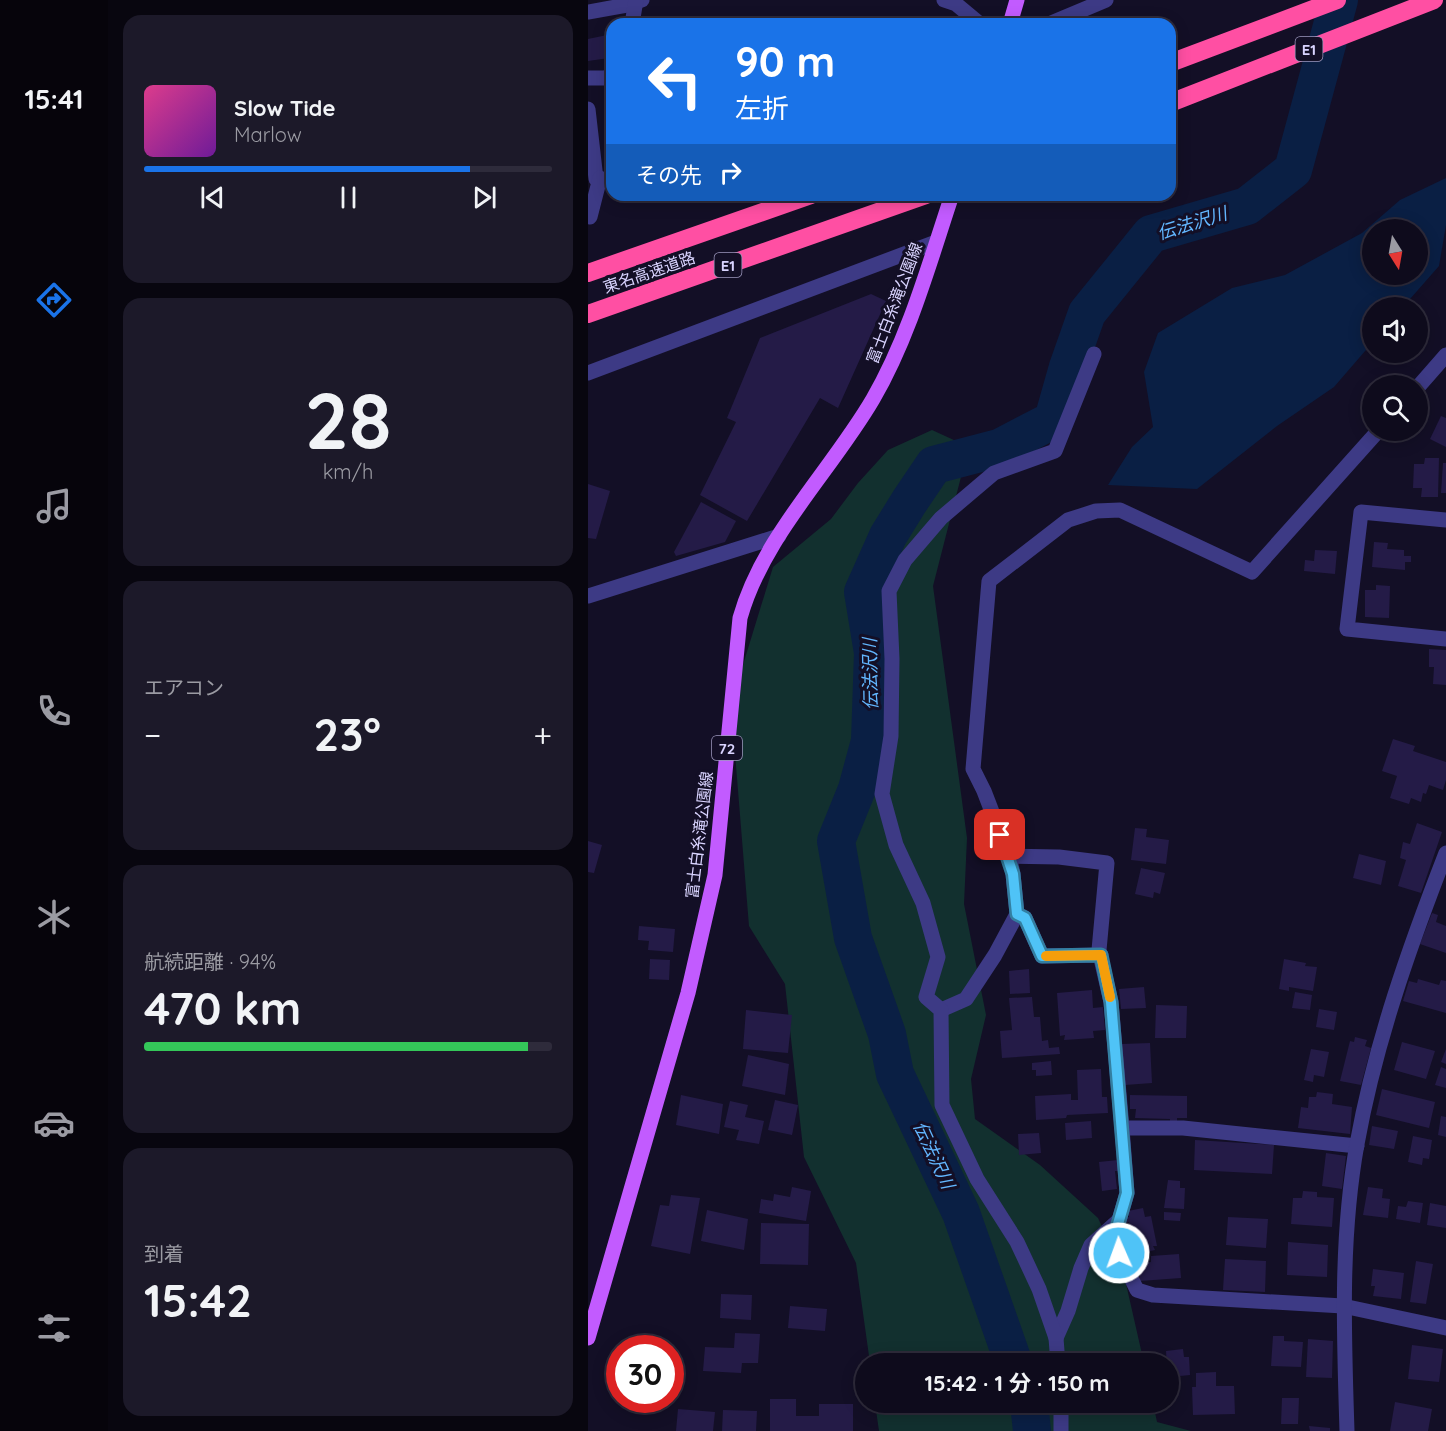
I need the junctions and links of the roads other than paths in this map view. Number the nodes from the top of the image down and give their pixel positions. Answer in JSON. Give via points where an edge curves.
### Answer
{"nodes":[{"id":1,"x":944,"y":0,"type":"edge"},
{"id":2,"x":1017,"y":0,"type":"edge"},
{"id":3,"x":1106,"y":0,"type":"edge"},
{"id":4,"x":1337,"y":0,"type":"edge"},
{"id":5,"x":1434,"y":0,"type":"edge"},
{"id":6,"x":638,"y":1,"type":"edge"},
{"id":7,"x":588,"y":12,"type":"edge"},
{"id":8,"x":634,"y":18,"type":"edge"},
{"id":9,"x":974,"y":18,"type":"edge"},
{"id":10,"x":1012,"y":18,"type":"edge"},
{"id":11,"x":1062,"y":18,"type":"edge"},
{"id":12,"x":1176,"y":60,"type":"edge"},
{"id":13,"x":588,"y":78,"type":"edge"},
{"id":14,"x":606,"y":78,"type":"edge"},
{"id":15,"x":1177,"y":100,"type":"edge"},
{"id":16,"x":588,"y":109,"type":"edge"},
{"id":17,"x":599,"y":178,"type":"edge"},
{"id":18,"x":794,"y":201,"type":"edge"},
{"id":19,"x":910,"y":201,"type":"edge"},
{"id":20,"x":950,"y":201,"type":"edge"},
{"id":21,"x":590,"y":217,"type":"dead end"},
{"id":22,"x":936,"y":242,"type":"junction"},
{"id":23,"x":588,"y":273,"type":"edge"},
{"id":24,"x":588,"y":314,"type":"edge"},
{"id":25,"x":1094,"y":354,"type":"dead end"},
{"id":26,"x":1446,"y":355,"type":"edge"},
{"id":27,"x":588,"y":373,"type":"edge"},
{"id":28,"x":1428,"y":376,"type":"edge"},
{"id":29,"x":1369,"y":441,"type":"edge"},
{"id":30,"x":1446,"y":520,"type":"edge"},
{"id":31,"x":779,"y":536,"type":"junction"},
{"id":32,"x":588,"y":596,"type":"edge"},
{"id":33,"x":1446,"y":639,"type":"edge"},
{"id":34,"x":1446,"y":853,"type":"edge"},
{"id":35,"x":1009,"y":856,"type":"junction"},
{"id":36,"x":1017,"y":914,"type":"junction"},
{"id":37,"x":1101,"y":955,"type":"junction"},
{"id":38,"x":941,"y":1010,"type":"junction"},
{"id":39,"x":1122,"y":1128,"type":"junction"},
{"id":40,"x":1357,"y":1146,"type":"junction"},
{"id":41,"x":1119,"y":1220,"type":"junction"},
{"id":42,"x":1343,"y":1306,"type":"junction"},
{"id":43,"x":1446,"y":1328,"type":"edge"},
{"id":44,"x":588,"y":1338,"type":"edge"},
{"id":45,"x":1056,"y":1338,"type":"junction"},
{"id":46,"x":1057,"y":1353,"type":"edge"},
{"id":47,"x":1061,"y":1413,"type":"edge"},
{"id":48,"x":1061,"y":1431,"type":"edge"},
{"id":49,"x":1347,"y":1431,"type":"edge"}],
"edges":[{"from":1,"to":9,"type":"street"},
{"from":2,"to":10,"type":"main road"},
{"from":3,"to":11,"type":"street"},
{"from":4,"to":12,"type":"highway","number":"E1"},
{"from":5,"to":15,"type":"highway","number":"E1"},
{"from":6,"to":7,"type":"street"},
{"from":6,"to":8,"type":"street"},
{"from":13,"to":14,"type":"street"},
{"from":16,"to":17,"type":"street"},
{"from":17,"to":21,"type":"street"},
{"from":18,"to":23,"type":"highway","name":"東名高速道路","number":"E1"},
{"from":19,"to":24,"type":"highway","name":"東名高速道路","number":"E1"},
{"from":20,"to":22,"type":"main road","name":"富士白糸滝公園線","number":"72"},
{"from":22,"to":27,"type":"street"},
{"from":22,"to":31,"type":"main road","name":"富士白糸滝公園線","number":"72","via":[[896,356],[872,400]]},
{"from":25,"to":38,"type":"street","via":[[1055,451],[994,473],[941,518],[904,560],[889,591],[891,736],[882,794],[896,845],[923,903],[938,957],[926,997]]},
{"from":26,"to":28,"type":"street"},
{"from":29,"to":35,"type":"street","via":[[1252,572],[1120,510],[1096,511],[1068,520],[988,581],[973,770]]},
{"from":30,"to":33,"type":"street","via":[[1361,512],[1347,629]]},
{"from":31,"to":32,"type":"street"},
{"from":31,"to":44,"type":"main road","name":"富士白糸滝公園線","number":"72","via":[[747,593],[740,618],[714,875],[702,937]]},
{"from":34,"to":40,"type":"street","via":[[1407,953],[1372,1074]]},
{"from":35,"to":36,"type":"street"},
{"from":35,"to":37,"type":"street","via":[[1059,856],[1107,863]]},
{"from":36,"to":37,"type":"street","via":[[1025,918],[1042,956]]},
{"from":36,"to":38,"type":"street","via":[[966,999]]},
{"from":37,"to":39,"type":"street","via":[[1111,1002]]},
{"from":38,"to":45,"type":"street","via":[[942,1105],[977,1179],[1017,1242]]},
{"from":39,"to":40,"type":"street","via":[[1183,1128]]},
{"from":39,"to":41,"type":"street","via":[[1127,1193]]},
{"from":40,"to":42,"type":"street"},
{"from":41,"to":42,"type":"street","via":[[1119,1253],[1137,1290],[1153,1295]]},
{"from":41,"to":45,"type":"street","via":[[1091,1245]]},
{"from":42,"to":43,"type":"street"},
{"from":42,"to":49,"type":"street"},
{"from":45,"to":46,"type":"street"},
{"from":47,"to":48,"type":"street"}]}
